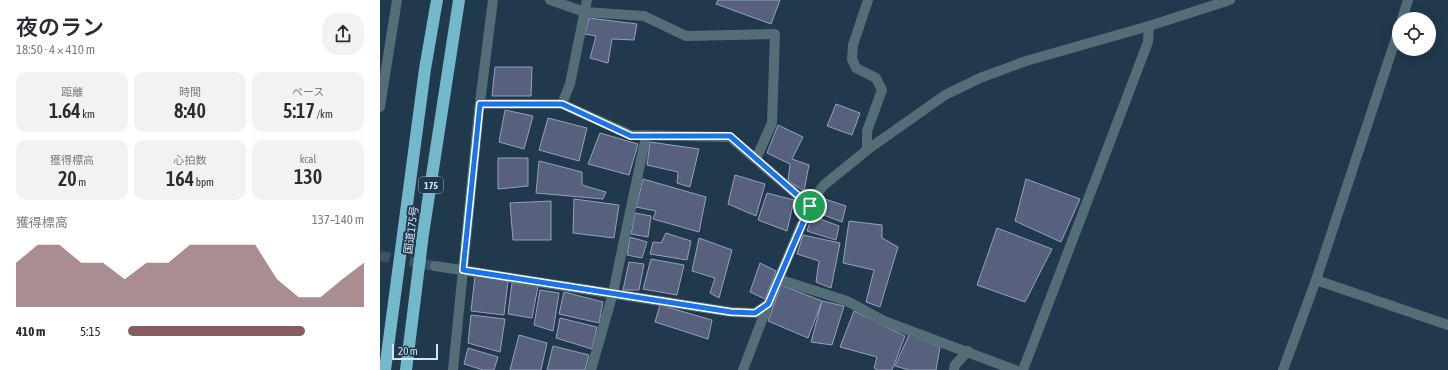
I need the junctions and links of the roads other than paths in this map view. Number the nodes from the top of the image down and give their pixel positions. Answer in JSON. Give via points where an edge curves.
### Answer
{"nodes":[{"id":1,"x":397,"y":0,"type":"edge"},
{"id":2,"x":437,"y":0,"type":"edge"},
{"id":3,"x":459,"y":0,"type":"edge"},
{"id":4,"x":493,"y":0,"type":"edge"},
{"id":5,"x":550,"y":0,"type":"edge"},
{"id":6,"x":587,"y":0,"type":"edge"},
{"id":7,"x":868,"y":0,"type":"edge"},
{"id":8,"x":1230,"y":0,"type":"edge"},
{"id":9,"x":1408,"y":0,"type":"edge"},
{"id":10,"x":585,"y":12,"type":"junction"},
{"id":11,"x":1404,"y":12,"type":"edge"},
{"id":12,"x":1149,"y":26,"type":"junction"},
{"id":13,"x":1392,"y":50,"type":"edge"},
{"id":14,"x":480,"y":104,"type":"junction"},
{"id":15,"x":562,"y":104,"type":"junction"},
{"id":16,"x":380,"y":107,"type":"edge"},
{"id":17,"x":646,"y":136,"type":"junction"},
{"id":18,"x":867,"y":150,"type":"junction"},
{"id":19,"x":756,"y":159,"type":"junction"},
{"id":20,"x":810,"y":206,"type":"junction"},
{"id":21,"x":435,"y":266,"type":"tunnel mouth"},
{"id":22,"x":463,"y":270,"type":"junction"},
{"id":23,"x":778,"y":279,"type":"junction"},
{"id":24,"x":1316,"y":280,"type":"junction"},
{"id":25,"x":613,"y":293,"type":"junction"},
{"id":26,"x":768,"y":304,"type":"junction"},
{"id":27,"x":1448,"y":326,"type":"edge"},
{"id":28,"x":968,"y":352,"type":"junction"},
{"id":29,"x":385,"y":370,"type":"edge"},
{"id":30,"x":406,"y":370,"type":"edge"},
{"id":31,"x":453,"y":370,"type":"edge"},
{"id":32,"x":591,"y":370,"type":"edge"},
{"id":33,"x":743,"y":370,"type":"edge"},
{"id":34,"x":954,"y":370,"type":"edge"},
{"id":35,"x":1015,"y":370,"type":"edge"},
{"id":36,"x":1023,"y":370,"type":"edge"},
{"id":37,"x":1283,"y":370,"type":"edge"}],
"edges":[{"from":1,"to":16,"type":"street"},
{"from":2,"to":29,"type":"highway","name":"国道175号","number":"175","via":[[423,84]]},
{"from":3,"to":30,"type":"highway","name":"国道175号","number":"175"},
{"from":4,"to":14,"type":"street"},
{"from":5,"to":10,"type":"street"},
{"from":6,"to":10,"type":"street"},
{"from":7,"to":18,"type":"street","via":[[853,45],[852,59],[856,68],[876,78],[882,90],[868,131]]},
{"from":8,"to":12,"type":"street"},
{"from":9,"to":11,"type":"street"},
{"from":10,"to":15,"type":"street","via":[[570,84]]},
{"from":10,"to":19,"type":"street","via":[[644,16],[686,36],[775,34],[772,123]]},
{"from":12,"to":18,"type":"street","via":[[1026,61],[980,78],[945,95]]},
{"from":12,"to":36,"type":"street","via":[[1148,42]]},
{"from":13,"to":24,"type":"street"},
{"from":14,"to":15,"type":"street"},
{"from":14,"to":22,"type":"street"},
{"from":15,"to":17,"type":"street","via":[[631,136]]},
{"from":17,"to":19,"type":"street","via":[[730,136]]},
{"from":17,"to":25,"type":"street"},
{"from":18,"to":20,"type":"street","via":[[824,185]]},
{"from":19,"to":20,"type":"street"},
{"from":20,"to":23,"type":"street"},
{"from":21,"to":22,"type":"street"},
{"from":22,"to":25,"type":"street"},
{"from":22,"to":31,"type":"street"},
{"from":23,"to":26,"type":"street"},
{"from":23,"to":28,"type":"street","via":[[847,301],[884,321]]},
{"from":24,"to":27,"type":"street"},
{"from":24,"to":37,"type":"street"},
{"from":25,"to":26,"type":"street","via":[[731,312],[755,313]]},
{"from":25,"to":32,"type":"street"},
{"from":26,"to":33,"type":"street"},
{"from":28,"to":34,"type":"street","via":[[955,365]]},
{"from":28,"to":35,"type":"street"}]}
